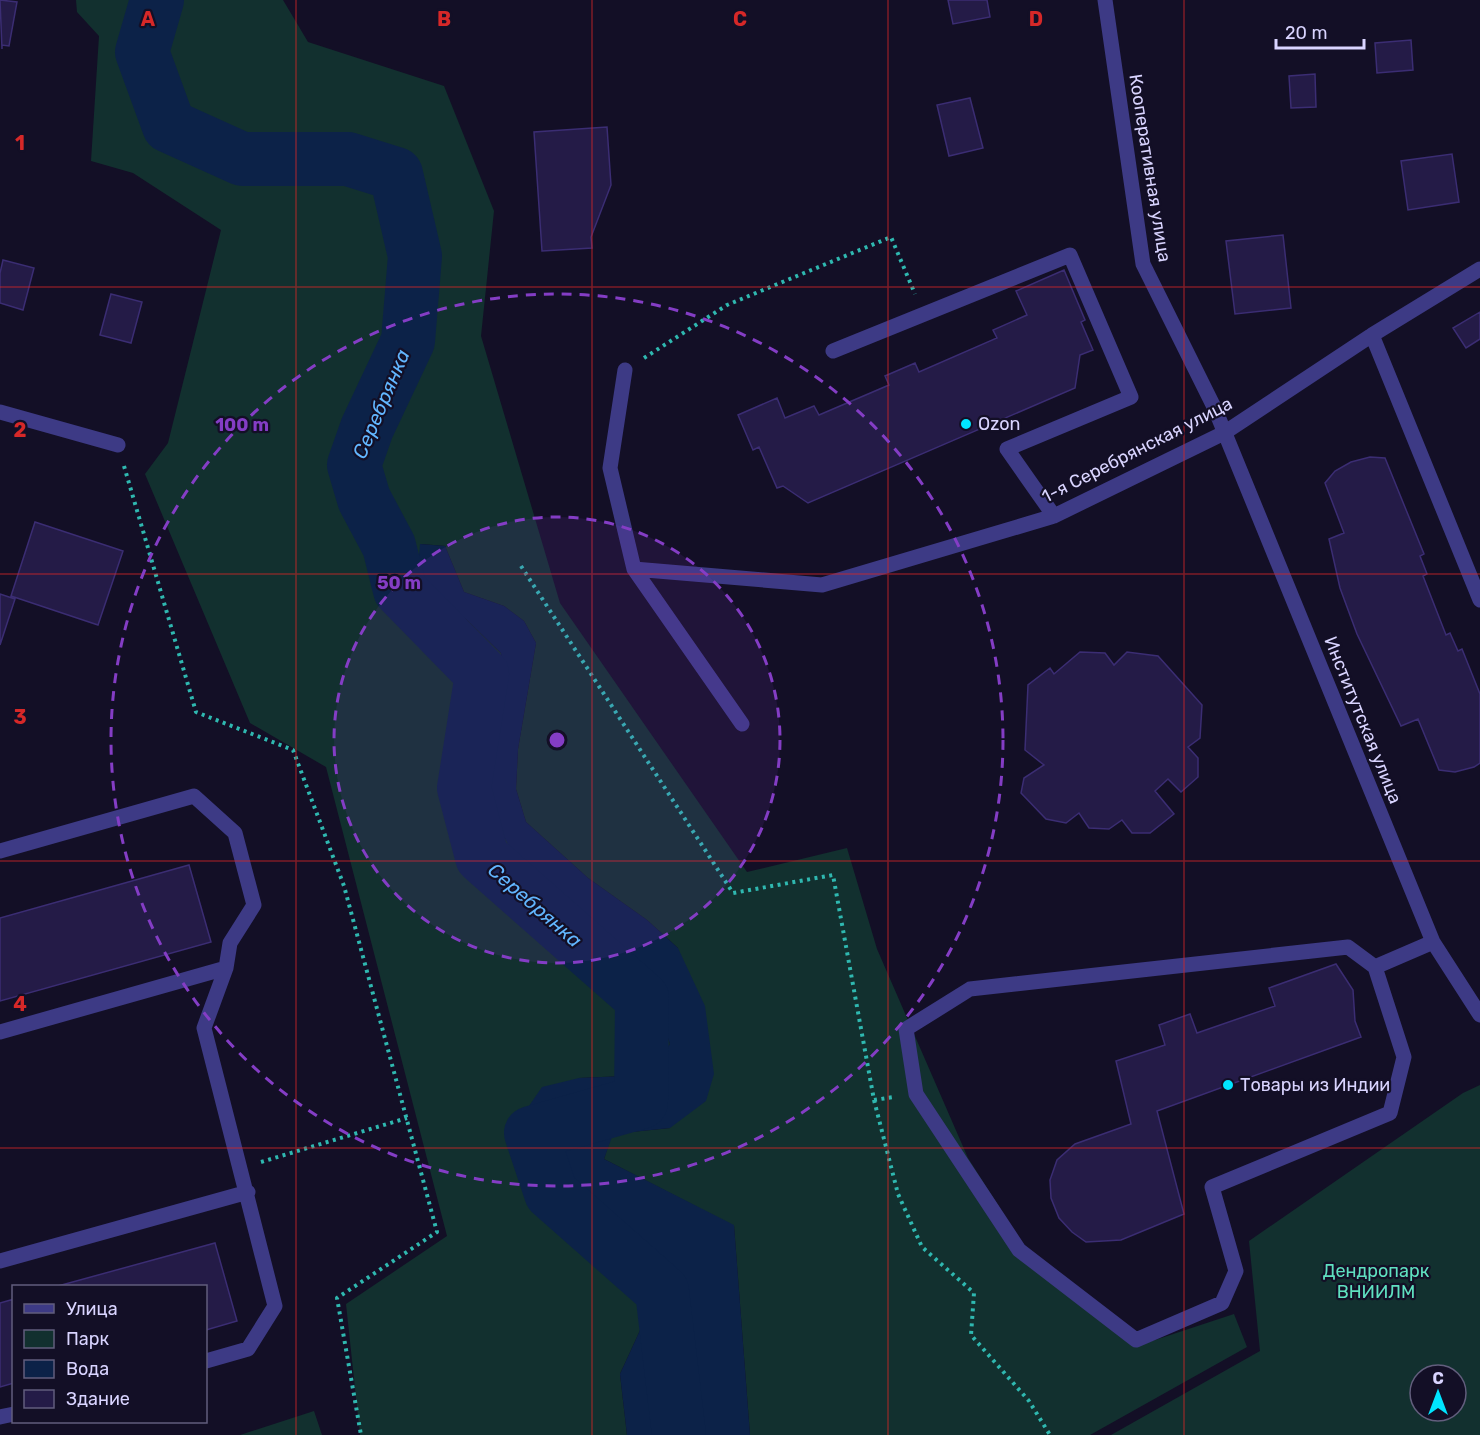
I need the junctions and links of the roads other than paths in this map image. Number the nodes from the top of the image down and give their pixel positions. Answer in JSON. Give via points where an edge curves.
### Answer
{"nodes":[{"id":1,"x":1105,"y":0,"type":"edge"},
{"id":2,"x":1480,"y":269,"type":"edge"},
{"id":3,"x":1372,"y":335,"type":"junction"},
{"id":4,"x":833,"y":351,"type":"dead end"},
{"id":5,"x":626,"y":370,"type":"road end"},
{"id":6,"x":0,"y":412,"type":"edge"},
{"id":7,"x":1224,"y":433,"type":"junction"},
{"id":8,"x":118,"y":445,"type":"road end"},
{"id":9,"x":1054,"y":516,"type":"junction"},
{"id":10,"x":634,"y":569,"type":"junction"},
{"id":11,"x":1480,"y":600,"type":"edge"},
{"id":12,"x":742,"y":724,"type":"dead end"},
{"id":13,"x":0,"y":851,"type":"edge"},
{"id":14,"x":1433,"y":942,"type":"junction"},
{"id":15,"x":1375,"y":967,"type":"junction"},
{"id":16,"x":226,"y":968,"type":"junction"},
{"id":17,"x":1480,"y":1015,"type":"edge"},
{"id":18,"x":0,"y":1032,"type":"edge"},
{"id":19,"x":248,"y":1192,"type":"junction"},
{"id":20,"x":0,"y":1261,"type":"edge"},
{"id":21,"x":207,"y":1361,"type":"edge"}],
"edges":[{"from":1,"to":7,"type":"street","name":"Кооперативная улица","via":[[1143,264]]},
{"from":2,"to":3,"type":"street","name":"1-я Серебрянская улица"},
{"from":3,"to":7,"type":"street","name":"1-я Серебрянская улица"},
{"from":3,"to":11,"type":"street"},
{"from":4,"to":9,"type":"street","via":[[1070,255],[1131,397],[1007,449]]},
{"from":5,"to":10,"type":"street","via":[[610,468]]},
{"from":6,"to":8,"type":"street"},
{"from":7,"to":9,"type":"street","name":"1-я Серебрянская улица"},
{"from":7,"to":14,"type":"street","name":"Институтская улица"},
{"from":9,"to":10,"type":"street","name":"1-я Серебрянская улица","via":[[822,585]]},
{"from":10,"to":12,"type":"street"},
{"from":13,"to":16,"type":"street","via":[[194,796],[235,833],[254,905],[230,943]]},
{"from":14,"to":15,"type":"street"},
{"from":14,"to":17,"type":"street","name":"Институтская улица"},
{"from":15,"to":15,"type":"street","via":[[1404,1057],[1390,1113],[1212,1187],[1236,1271],[1222,1303],[1136,1340],[1019,1250],[916,1094],[906,1029],[970,989],[1348,947]]},
{"from":16,"to":18,"type":"street"},
{"from":16,"to":19,"type":"street","via":[[204,1028]]},
{"from":19,"to":20,"type":"street"},
{"from":19,"to":21,"type":"street","via":[[275,1306],[248,1349]]}]}
